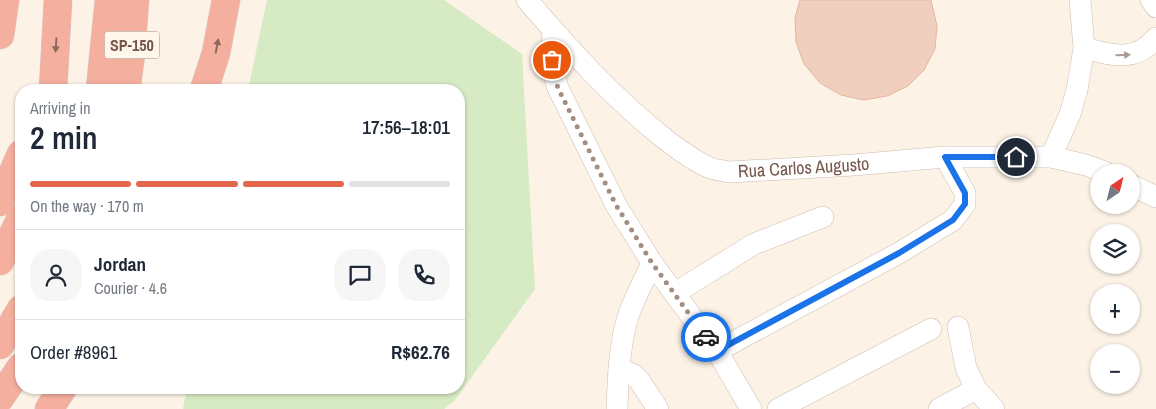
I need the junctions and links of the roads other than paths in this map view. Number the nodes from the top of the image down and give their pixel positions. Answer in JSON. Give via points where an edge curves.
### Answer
{"nodes":[{"id":1,"x":5,"y":0,"type":"edge"},
{"id":2,"x":58,"y":0,"type":"edge"},
{"id":3,"x":109,"y":0,"type":"edge"},
{"id":4,"x":135,"y":0,"type":"edge"},
{"id":5,"x":226,"y":0,"type":"edge"},
{"id":6,"x":527,"y":0,"type":"edge"},
{"id":7,"x":1080,"y":0,"type":"edge"},
{"id":8,"x":1151,"y":0,"type":"edge"},
{"id":9,"x":1156,"y":7,"type":"edge"},
{"id":10,"x":553,"y":30,"type":"junction"},
{"id":11,"x":0,"y":35,"type":"edge"},
{"id":12,"x":1156,"y":38,"type":"edge"},
{"id":13,"x":1084,"y":48,"type":"junction"},
{"id":14,"x":53,"y":84,"type":"edge"},
{"id":15,"x":101,"y":84,"type":"edge"},
{"id":16,"x":127,"y":84,"type":"edge"},
{"id":17,"x":206,"y":84,"type":"edge"},
{"id":18,"x":945,"y":157,"type":"junction"},
{"id":19,"x":1051,"y":157,"type":"junction"},
{"id":20,"x":1090,"y":166,"type":"edge"},
{"id":21,"x":15,"y":168,"type":"edge"},
{"id":22,"x":1140,"y":190,"type":"edge"},
{"id":23,"x":1156,"y":198,"type":"edge"},
{"id":24,"x":0,"y":202,"type":"edge"},
{"id":25,"x":823,"y":217,"type":"dead end"},
{"id":26,"x":15,"y":230,"type":"edge"},
{"id":27,"x":0,"y":261,"type":"edge"},
{"id":28,"x":652,"y":263,"type":"junction"},
{"id":29,"x":675,"y":293,"type":"junction"},
{"id":30,"x":15,"y":319,"type":"edge"},
{"id":31,"x":958,"y":327,"type":"dead end"},
{"id":32,"x":931,"y":329,"type":"dead end"},
{"id":33,"x":0,"y":345,"type":"edge"},
{"id":34,"x":717,"y":351,"type":"junction"},
{"id":35,"x":619,"y":369,"type":"junction"},
{"id":36,"x":15,"y":376,"type":"edge"},
{"id":37,"x":976,"y":389,"type":"junction"},
{"id":38,"x":59,"y":394,"type":"edge"},
{"id":39,"x":0,"y":398,"type":"edge"},
{"id":40,"x":49,"y":409,"type":"edge"},
{"id":41,"x":617,"y":409,"type":"edge"},
{"id":42,"x":658,"y":409,"type":"edge"},
{"id":43,"x":751,"y":409,"type":"edge"},
{"id":44,"x":778,"y":409,"type":"edge"},
{"id":45,"x":939,"y":409,"type":"edge"},
{"id":46,"x":994,"y":409,"type":"edge"}],
"edges":[{"from":1,"to":11,"type":"highway"},
{"from":2,"to":14,"type":"highway","one_way":true},
{"from":3,"to":15,"type":"highway","number":"SP-150"},
{"from":4,"to":16,"type":"highway","number":"SP-150"},
{"from":17,"to":5,"type":"highway","one_way":true,"via":[[216,53]]},
{"from":6,"to":10,"type":"street","name":"Rua Carlos Augusto"},
{"from":7,"to":13,"type":"street"},
{"from":8,"to":9,"type":"street"},
{"from":10,"to":18,"type":"street","name":"Rua Carlos Augusto","via":[[650,127],[708,168],[729,172]]},
{"from":10,"to":28,"type":"street","via":[[553,73],[558,88],[616,205]]},
{"from":13,"to":12,"type":"street","one_way":true,"via":[[1111,55],[1129,55]]},
{"from":13,"to":19,"type":"street","via":[[1070,114]]},
{"from":18,"to":19,"type":"street","name":"Rua Carlos Augusto"},
{"from":18,"to":34,"type":"street","via":[[965,193],[965,204],[953,220],[899,253]]},
{"from":19,"to":20,"type":"street","name":"Rua Carlos Augusto"},
{"from":21,"to":24,"type":"highway"},
{"from":22,"to":23,"type":"street"},
{"from":25,"to":29,"type":"street","via":[[754,244]]},
{"from":26,"to":27,"type":"highway"},
{"from":28,"to":29,"type":"street"},
{"from":28,"to":35,"type":"street","via":[[631,308]]},
{"from":29,"to":34,"type":"street"},
{"from":30,"to":33,"type":"highway"},
{"from":31,"to":37,"type":"street","via":[[966,368]]},
{"from":32,"to":44,"type":"street"},
{"from":34,"to":43,"type":"street"},
{"from":35,"to":41,"type":"street"},
{"from":35,"to":42,"type":"street","via":[[639,380]]},
{"from":36,"to":39,"type":"highway"},
{"from":37,"to":45,"type":"street"},
{"from":37,"to":46,"type":"street"},
{"from":38,"to":40,"type":"highway"}]}
